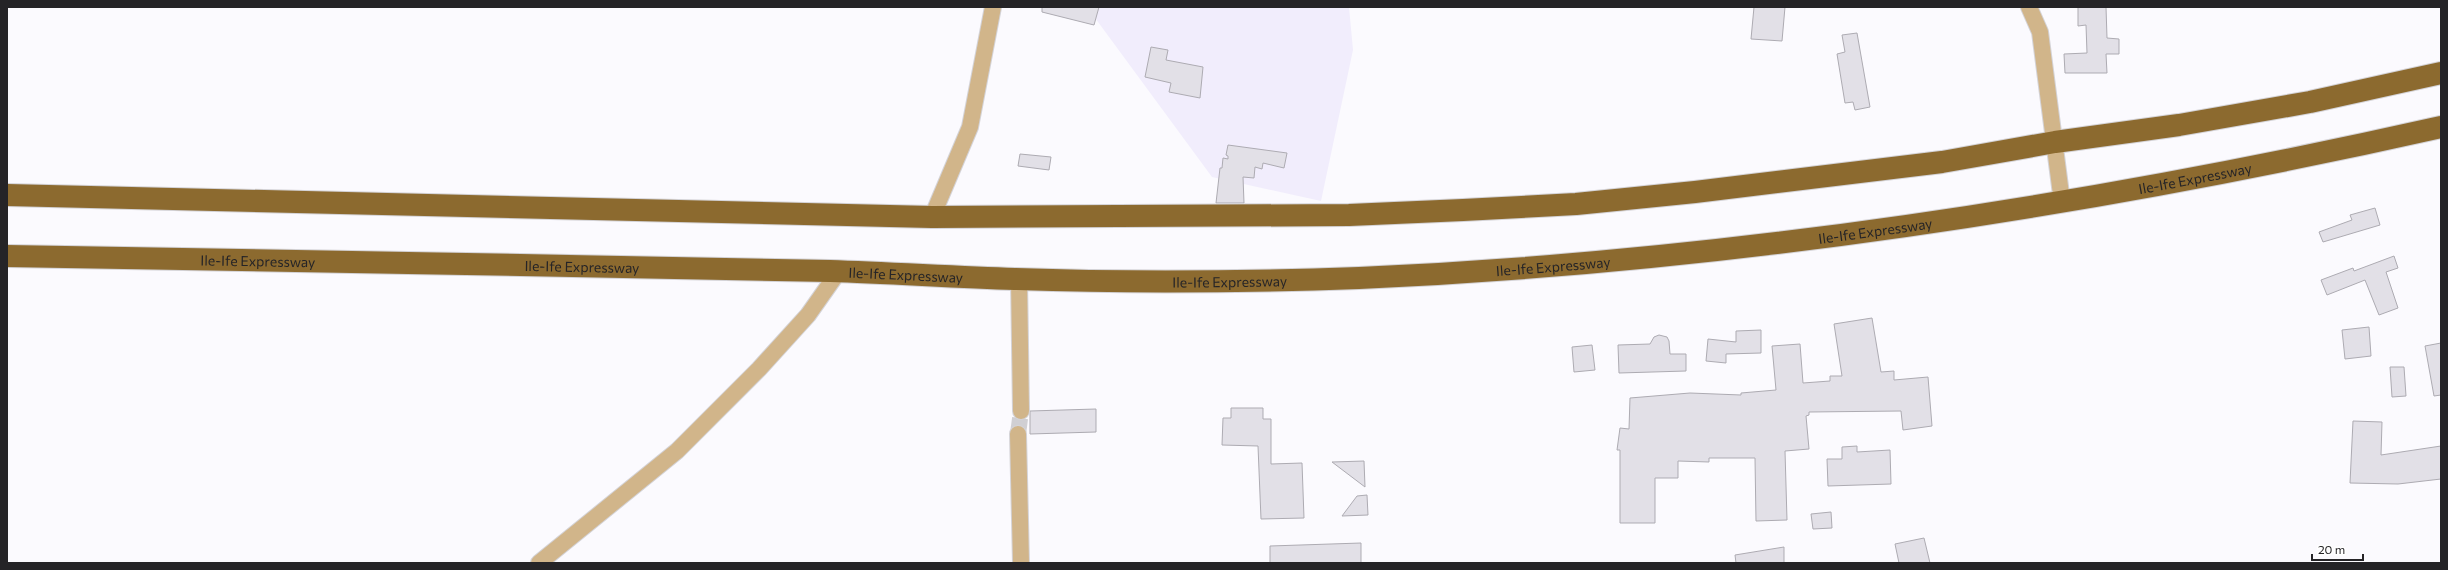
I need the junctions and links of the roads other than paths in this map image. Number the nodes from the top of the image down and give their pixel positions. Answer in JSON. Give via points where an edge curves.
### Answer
{"nodes":[{"id":1,"x":993,"y":7,"type":"edge"},
{"id":2,"x":2029,"y":7,"type":"edge"},
{"id":3,"x":2441,"y":72,"type":"edge"},
{"id":4,"x":2441,"y":127,"type":"edge"},
{"id":5,"x":2056,"y":142,"type":"junction"},
{"id":6,"x":7,"y":195,"type":"edge"},
{"id":7,"x":2062,"y":202,"type":"junction"},
{"id":8,"x":932,"y":217,"type":"junction"},
{"id":9,"x":7,"y":256,"type":"edge"},
{"id":10,"x":838,"y":271,"type":"junction"},
{"id":11,"x":1019,"y":279,"type":"junction"},
{"id":12,"x":1021,"y":411,"type":"tunnel mouth"},
{"id":13,"x":1018,"y":434,"type":"tunnel mouth"},
{"id":14,"x":539,"y":563,"type":"edge"},
{"id":15,"x":1021,"y":563,"type":"edge"}],
"edges":[{"from":1,"to":8,"type":"street","via":[[970,127]]},
{"from":2,"to":5,"type":"street","via":[[2040,32],[2048,104]]},
{"from":3,"to":5,"type":"highway","via":[[2302,103],[2179,126]]},
{"from":4,"to":7,"type":"highway","name":"Ile-Ife Expressway","via":[[2303,158]]},
{"from":5,"to":7,"type":"street"},
{"from":5,"to":8,"type":"highway","via":[[1942,162],[1826,178],[1576,204],[1349,215]]},
{"from":6,"to":8,"type":"highway"},
{"from":7,"to":11,"type":"highway","name":"Ile-Ife Expressway","via":[[1816,239],[1459,272],[1352,278]]},
{"from":9,"to":10,"type":"highway","name":"Ile-Ife Expressway"},
{"from":10,"to":11,"type":"highway","name":"Ile-Ife Expressway"},
{"from":10,"to":14,"type":"street","via":[[808,316],[759,369],[676,450]]},
{"from":11,"to":12,"type":"street"},
{"from":13,"to":15,"type":"street"}]}
